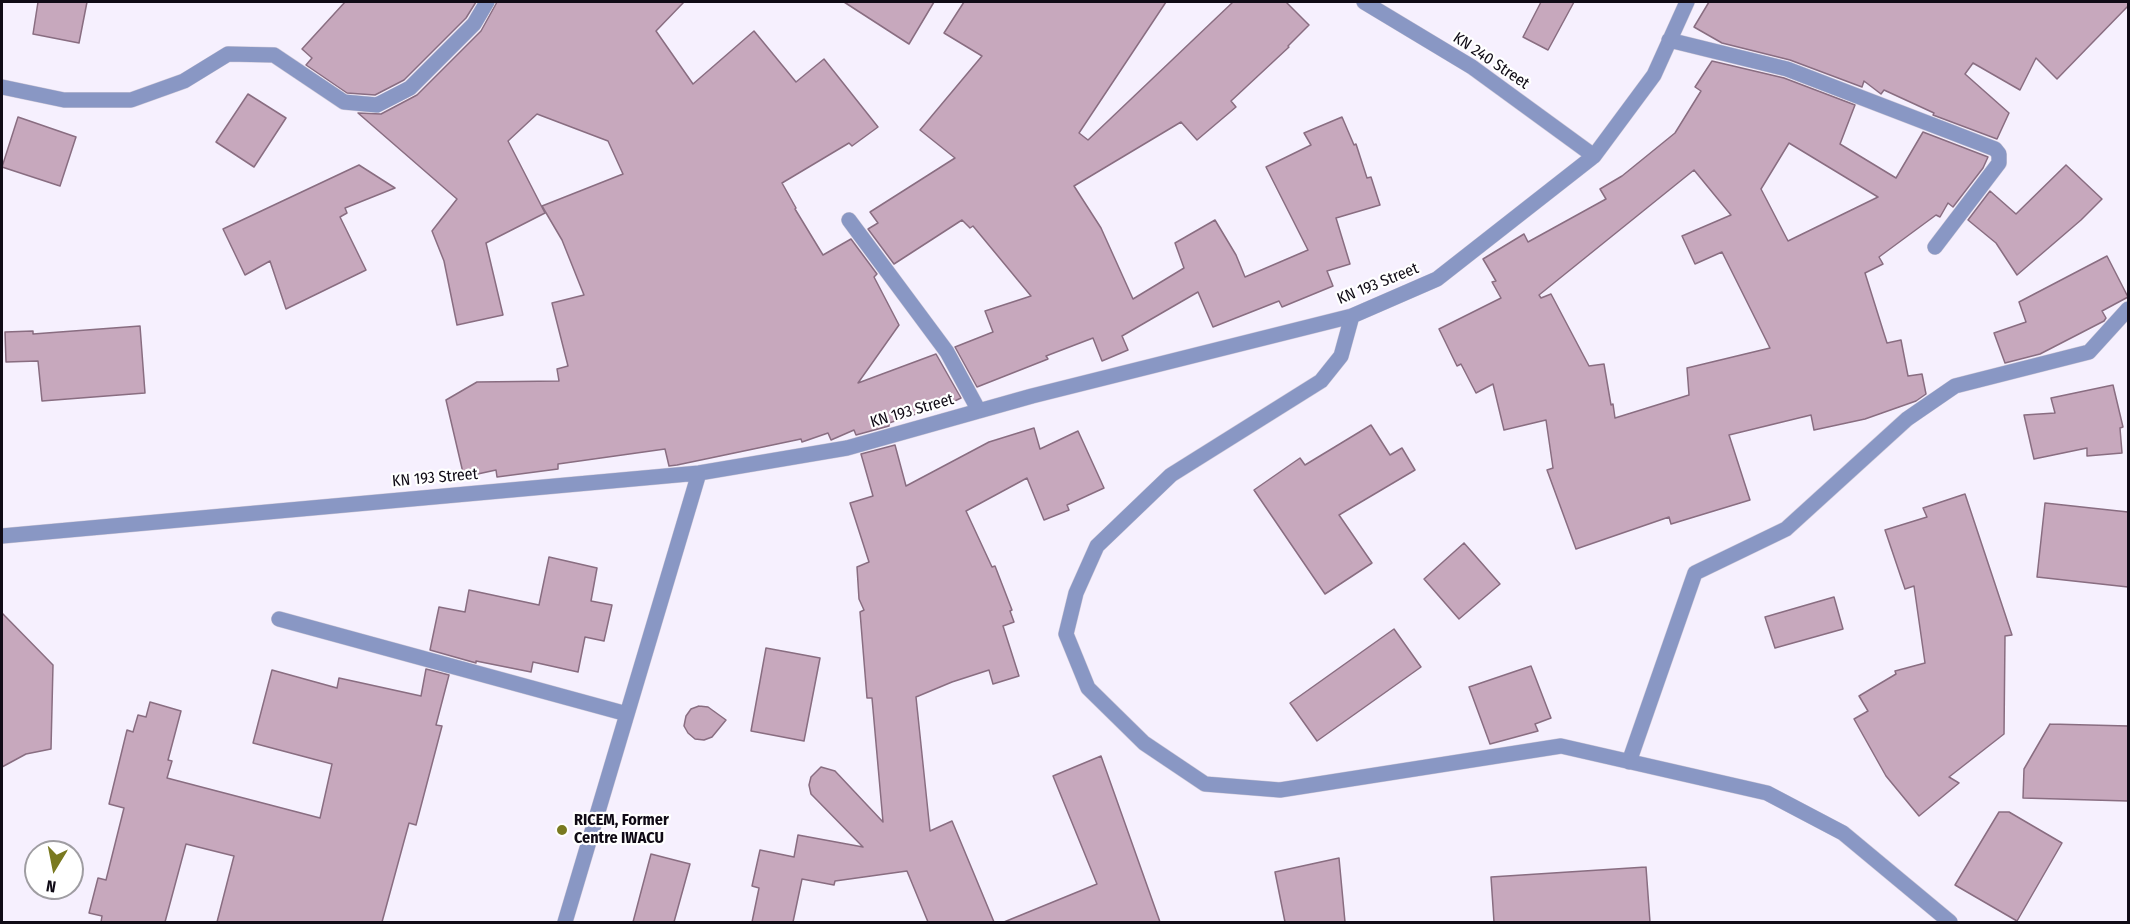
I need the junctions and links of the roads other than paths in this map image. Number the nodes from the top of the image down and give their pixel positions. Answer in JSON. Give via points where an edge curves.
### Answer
{"nodes":[{"id":1,"x":486,"y":2,"type":"edge"},
{"id":2,"x":1364,"y":2,"type":"edge"},
{"id":3,"x":1687,"y":2,"type":"edge"},
{"id":4,"x":1669,"y":40,"type":"junction"},
{"id":5,"x":2,"y":87,"type":"edge"},
{"id":6,"x":1594,"y":156,"type":"junction"},
{"id":7,"x":849,"y":220,"type":"dead end"},
{"id":8,"x":1935,"y":247,"type":"dead end"},
{"id":9,"x":2128,"y":309,"type":"edge"},
{"id":10,"x":1352,"y":316,"type":"junction"},
{"id":11,"x":979,"y":411,"type":"junction"},
{"id":12,"x":699,"y":473,"type":"junction"},
{"id":13,"x":2,"y":536,"type":"edge"},
{"id":14,"x":279,"y":619,"type":"dead end"},
{"id":15,"x":627,"y":714,"type":"junction"},
{"id":16,"x":1629,"y":762,"type":"junction"},
{"id":17,"x":565,"y":922,"type":"edge"},
{"id":18,"x":1950,"y":922,"type":"edge"}],
"edges":[{"from":1,"to":5,"type":"street","via":[[474,24],[410,88],[377,105],[344,102],[274,55],[228,54],[184,81],[131,100],[64,100]]},
{"from":2,"to":6,"type":"street","name":"KN 240 Street","via":[[1472,67]]},
{"from":3,"to":4,"type":"street","name":"KN 193 Street"},
{"from":4,"to":6,"type":"street","name":"KN 193 Street","via":[[1654,75]]},
{"from":4,"to":8,"type":"street","via":[[1787,69],[1995,149],[1999,163]]},
{"from":6,"to":10,"type":"street","name":"KN 193 Street","via":[[1437,279]]},
{"from":7,"to":11,"type":"street","via":[[947,352]]},
{"from":9,"to":16,"type":"street","via":[[2089,352],[1955,386],[1907,419],[1786,529],[1695,573]]},
{"from":10,"to":11,"type":"street","name":"KN 193 Street"},
{"from":10,"to":16,"type":"street","via":[[1341,356],[1321,381],[1171,476],[1097,546],[1076,593],[1066,634],[1088,688],[1144,744],[1205,784],[1280,790],[1561,746]]},
{"from":11,"to":12,"type":"street","name":"KN 193 Street","via":[[847,448]]},
{"from":12,"to":13,"type":"street","name":"KN 193 Street"},
{"from":12,"to":15,"type":"street"},
{"from":14,"to":15,"type":"street"},
{"from":15,"to":17,"type":"street"},
{"from":16,"to":18,"type":"street","via":[[1767,793],[1843,833]]}]}
